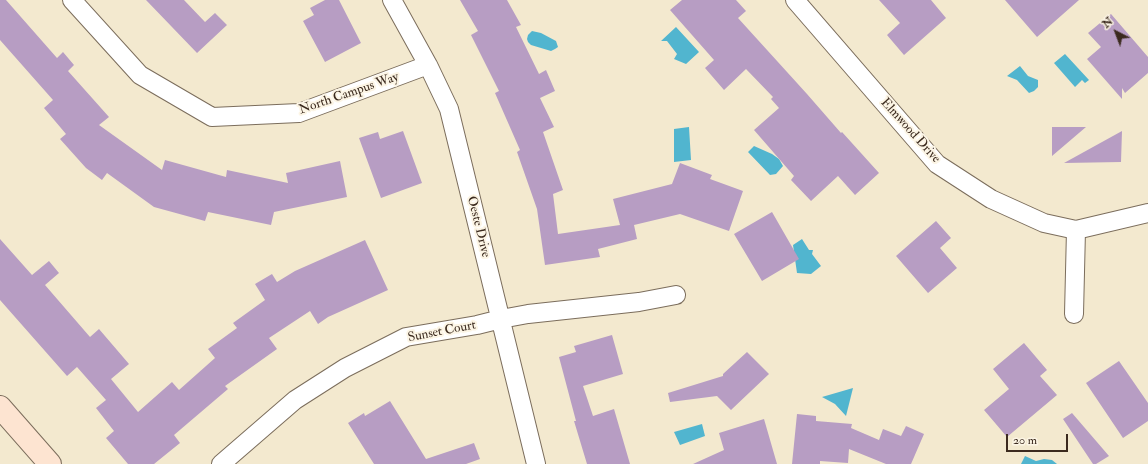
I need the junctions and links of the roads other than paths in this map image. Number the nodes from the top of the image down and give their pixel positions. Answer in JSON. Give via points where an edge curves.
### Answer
{"nodes":[{"id":1,"x":72,"y":0,"type":"edge"},
{"id":2,"x":392,"y":0,"type":"edge"},
{"id":3,"x":795,"y":0,"type":"edge"},
{"id":4,"x":428,"y":65,"type":"junction"},
{"id":5,"x":1148,"y":213,"type":"edge"},
{"id":6,"x":1076,"y":230,"type":"junction"},
{"id":7,"x":676,"y":295,"type":"dead end"},
{"id":8,"x":1074,"y":314,"type":"dead end"},
{"id":9,"x":500,"y":319,"type":"junction"},
{"id":10,"x":0,"y":407,"type":"edge"},
{"id":11,"x":50,"y":464,"type":"edge"},
{"id":12,"x":221,"y":464,"type":"edge"},
{"id":13,"x":536,"y":464,"type":"edge"}],
"edges":[{"from":1,"to":4,"type":"street","name":"North Campus Way","via":[[140,75],[212,117],[299,113]]},
{"from":2,"to":4,"type":"street","name":"Oeste Drive"},
{"from":3,"to":6,"type":"street","name":"Elmwood Drive","via":[[938,164],[991,199],[1044,223]]},
{"from":4,"to":9,"type":"street","name":"Oeste Drive","via":[[449,109]]},
{"from":5,"to":6,"type":"street","name":"Elmwood Drive"},
{"from":6,"to":8,"type":"street"},
{"from":7,"to":9,"type":"street","name":"Sunset Court"},
{"from":9,"to":12,"type":"street","name":"Sunset Court","via":[[406,337],[345,368],[295,400]]},
{"from":9,"to":13,"type":"street","name":"Oeste Drive"},
{"from":10,"to":11,"type":"main road"}]}
